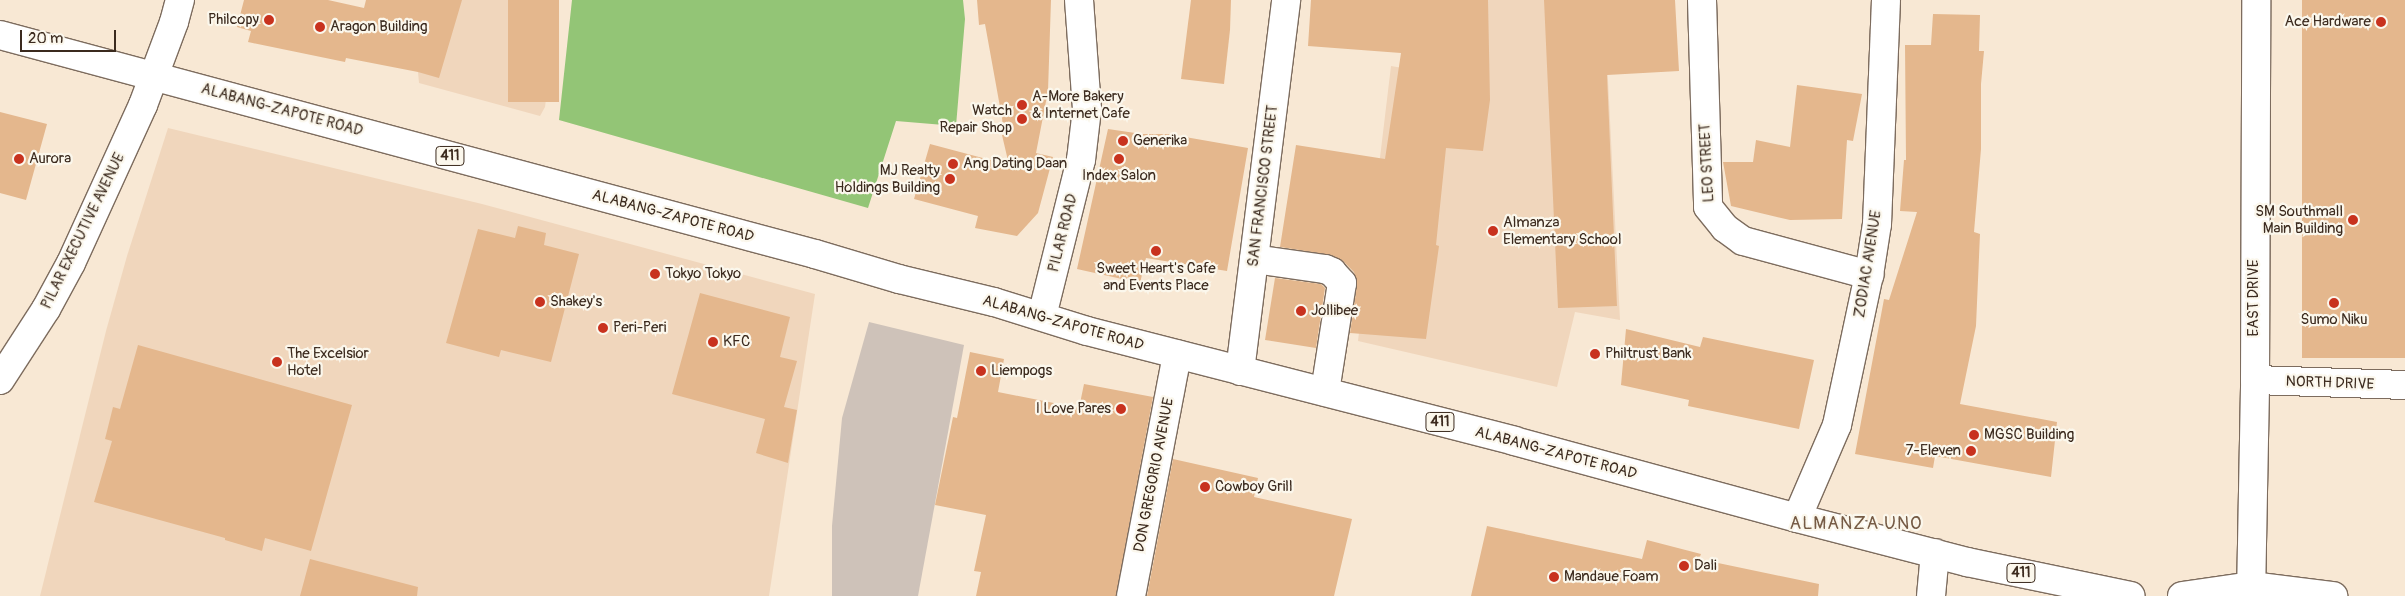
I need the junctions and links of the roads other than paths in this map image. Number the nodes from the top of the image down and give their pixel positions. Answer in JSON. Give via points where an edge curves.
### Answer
{"nodes":[{"id":1,"x":180,"y":0,"type":"edge"},
{"id":2,"x":1079,"y":0,"type":"edge"},
{"id":3,"x":1286,"y":0,"type":"edge"},
{"id":4,"x":1702,"y":0,"type":"edge"},
{"id":5,"x":1886,"y":0,"type":"edge"},
{"id":6,"x":2256,"y":0,"type":"edge"},
{"id":7,"x":0,"y":34,"type":"edge"},
{"id":8,"x":154,"y":76,"type":"junction"},
{"id":9,"x":1254,"y":259,"type":"junction"},
{"id":10,"x":1869,"y":275,"type":"junction"},
{"id":11,"x":1042,"y":316,"type":"junction"},
{"id":12,"x":1177,"y":354,"type":"junction"},
{"id":13,"x":1240,"y":371,"type":"junction"},
{"id":14,"x":0,"y":380,"type":"edge"},
{"id":15,"x":2255,"y":380,"type":"junction"},
{"id":16,"x":2405,"y":385,"type":"edge"},
{"id":17,"x":1325,"y":392,"type":"junction"},
{"id":18,"x":1797,"y":518,"type":"junction"},
{"id":19,"x":1935,"y":553,"type":"junction"},
{"id":20,"x":2251,"y":591,"type":"edge"},
{"id":21,"x":1130,"y":596,"type":"edge"},
{"id":22,"x":1931,"y":596,"type":"edge"},
{"id":23,"x":2131,"y":596,"type":"edge"},
{"id":24,"x":2182,"y":596,"type":"edge"},
{"id":25,"x":2333,"y":596,"type":"edge"}],
"edges":[{"from":1,"to":8,"type":"main road","name":"PILAR EXECUTIVE AVENUE"},
{"from":2,"to":11,"type":"main road","name":"PILAR ROAD","via":[[1087,109],[1083,143],[1056,268]]},
{"from":3,"to":9,"type":"main road","name":"SAN FRANCISCO STREET"},
{"from":4,"to":10,"type":"main road","name":"LEO STREET","via":[[1708,207],[1725,228],[1743,241]]},
{"from":5,"to":10,"type":"main road","name":"ZODIAC AVENUE","via":[[1877,224]]},
{"from":6,"to":15,"type":"main road","name":"EAST DRIVE"},
{"from":7,"to":8,"type":"main road","name":"ALABANG-ZAPOTE ROAD","number":"411"},
{"from":8,"to":11,"type":"main road","name":"ALABANG-ZAPOTE ROAD","number":"411"},
{"from":8,"to":14,"type":"main road","name":"PILAR EXECUTIVE AVENUE","via":[[71,262],[46,309]]},
{"from":9,"to":13,"type":"main road","name":"SAN FRANCISCO STREET"},
{"from":9,"to":17,"type":"main road","via":[[1325,269],[1342,283]]},
{"from":10,"to":18,"type":"main road","name":"ZODIAC AVENUE","via":[[1837,425]]},
{"from":11,"to":12,"type":"main road","name":"ALABANG-ZAPOTE ROAD","number":"411"},
{"from":12,"to":13,"type":"main road","name":"ALABANG-ZAPOTE ROAD","number":"411"},
{"from":12,"to":21,"type":"main road","name":"DON GREGORIO AVENUE"},
{"from":13,"to":17,"type":"main road","name":"ALABANG-ZAPOTE ROAD","number":"411"},
{"from":15,"to":16,"type":"main road","name":"NORTH DRIVE"},
{"from":15,"to":20,"type":"main road","name":"EAST DRIVE"},
{"from":17,"to":18,"type":"main road","name":"ALABANG-ZAPOTE ROAD","number":"411"},
{"from":18,"to":19,"type":"main road","name":"ALABANG-ZAPOTE ROAD","number":"411"},
{"from":19,"to":22,"type":"main road"},
{"from":19,"to":23,"type":"main road","name":"ALABANG-ZAPOTE ROAD","number":"411"},
{"from":20,"to":24,"type":"main road"},
{"from":20,"to":25,"type":"main road"}]}
